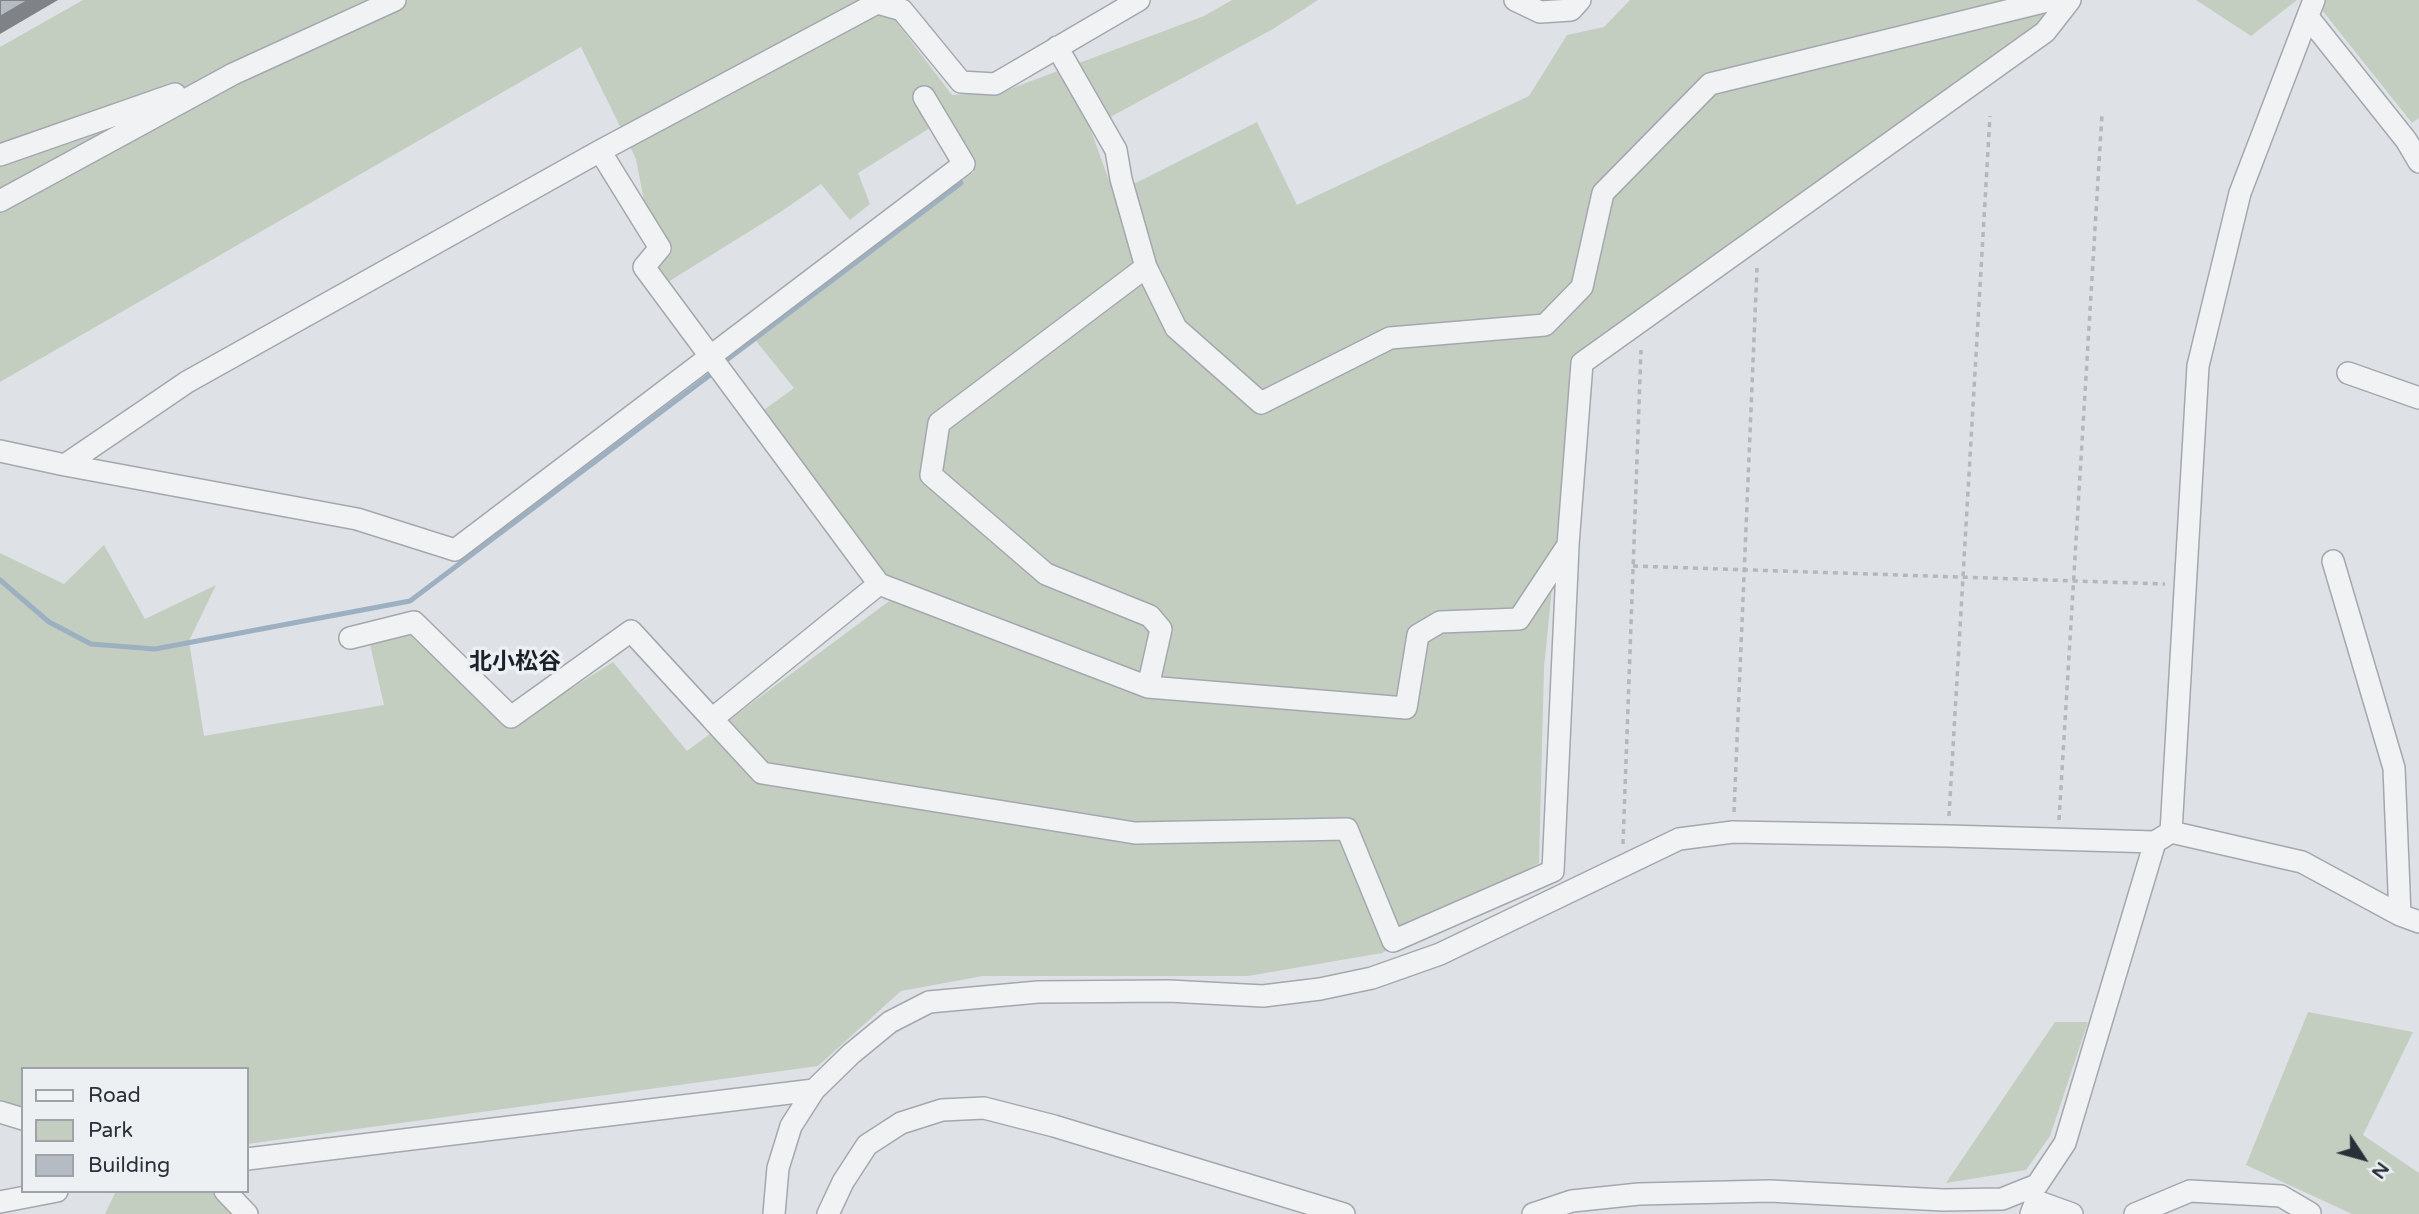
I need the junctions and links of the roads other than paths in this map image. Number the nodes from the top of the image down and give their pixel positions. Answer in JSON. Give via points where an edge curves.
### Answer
{"nodes":[{"id":1,"x":394,"y":0,"type":"edge"},
{"id":2,"x":1139,"y":0,"type":"edge"},
{"id":3,"x":1515,"y":0,"type":"edge"},
{"id":4,"x":1580,"y":0,"type":"edge"},
{"id":5,"x":2051,"y":0,"type":"edge"},
{"id":6,"x":2070,"y":0,"type":"edge"},
{"id":7,"x":874,"y":2,"type":"edge"},
{"id":8,"x":2311,"y":9,"type":"edge"},
{"id":9,"x":1057,"y":47,"type":"junction"},
{"id":10,"x":233,"y":74,"type":"junction"},
{"id":11,"x":924,"y":97,"type":"dead end"},
{"id":12,"x":600,"y":151,"type":"junction"},
{"id":13,"x":0,"y":155,"type":"edge"},
{"id":14,"x":2419,"y":162,"type":"edge"},
{"id":15,"x":0,"y":201,"type":"edge"},
{"id":16,"x":1146,"y":267,"type":"junction"},
{"id":17,"x":711,"y":355,"type":"junction"},
{"id":18,"x":2348,"y":373,"type":"dead end"},
{"id":19,"x":2419,"y":398,"type":"edge"},
{"id":20,"x":0,"y":451,"type":"edge"},
{"id":21,"x":65,"y":465,"type":"junction"},
{"id":22,"x":1568,"y":545,"type":"junction"},
{"id":23,"x":2333,"y":561,"type":"dead end"},
{"id":24,"x":879,"y":584,"type":"junction"},
{"id":25,"x":350,"y":638,"type":"dead end"},
{"id":26,"x":1149,"y":687,"type":"junction"},
{"id":27,"x":712,"y":719,"type":"junction"},
{"id":28,"x":2163,"y":837,"type":"junction"},
{"id":29,"x":2410,"y":918,"type":"edge"},
{"id":30,"x":814,"y":1090,"type":"junction"},
{"id":31,"x":0,"y":1112,"type":"edge"},
{"id":32,"x":21,"y":1118,"type":"edge"},
{"id":33,"x":248,"y":1159,"type":"edge"},
{"id":34,"x":47,"y":1193,"type":"edge"},
{"id":35,"x":227,"y":1193,"type":"edge"},
{"id":36,"x":0,"y":1202,"type":"edge"},
{"id":37,"x":1940,"y":1207,"type":"edge"},
{"id":38,"x":247,"y":1214,"type":"edge"},
{"id":39,"x":774,"y":1214,"type":"edge"},
{"id":40,"x":828,"y":1214,"type":"edge"},
{"id":41,"x":1344,"y":1214,"type":"edge"},
{"id":42,"x":1533,"y":1214,"type":"edge"},
{"id":43,"x":2031,"y":1214,"type":"edge"},
{"id":44,"x":2072,"y":1214,"type":"edge"},
{"id":45,"x":2136,"y":1214,"type":"edge"},
{"id":46,"x":2311,"y":1214,"type":"edge"}],
"edges":[{"from":1,"to":10,"type":"street"},
{"from":2,"to":9,"type":"street"},
{"from":3,"to":4,"type":"street","via":[[1540,12],[1572,10]]},
{"from":5,"to":16,"type":"street","via":[[1710,84],[1603,193],[1582,287],[1545,325],[1390,338],[1261,403],[1175,328]]},
{"from":6,"to":22,"type":"street","via":[[2045,32],[1582,363]]},
{"from":7,"to":9,"type":"street","via":[[902,10],[961,82],[995,84]]},
{"from":7,"to":12,"type":"street"},
{"from":8,"to":14,"type":"street"},
{"from":8,"to":28,"type":"street","via":[[2240,193],[2198,366]]},
{"from":9,"to":16,"type":"street","via":[[1116,150]]},
{"from":10,"to":13,"type":"street"},
{"from":10,"to":15,"type":"street"},
{"from":11,"to":17,"type":"street","via":[[964,163]]},
{"from":12,"to":17,"type":"street","via":[[660,248],[645,267]]},
{"from":12,"to":21,"type":"street","via":[[187,382]]},
{"from":16,"to":26,"type":"street","via":[[939,423],[931,475],[1046,574],[1150,616],[1161,629]]},
{"from":17,"to":21,"type":"street","via":[[455,550],[356,519]]},
{"from":17,"to":24,"type":"street"},
{"from":18,"to":19,"type":"street"},
{"from":20,"to":21,"type":"street"},
{"from":22,"to":26,"type":"street","via":[[1519,619],[1440,622],[1418,635],[1405,708]]},
{"from":22,"to":27,"type":"street","via":[[1553,871],[1393,941],[1347,829],[1135,832],[762,773]]},
{"from":23,"to":29,"type":"street","via":[[2394,768]]},
{"from":24,"to":26,"type":"street"},
{"from":24,"to":27,"type":"street"},
{"from":25,"to":27,"type":"street","via":[[414,622],[512,717],[631,631]]},
{"from":28,"to":29,"type":"street","via":[[2302,862]]},
{"from":28,"to":30,"type":"street","via":[[1733,832],[1679,838],[1440,954],[1346,984],[1263,996],[1169,990],[1038,992],[929,1002],[890,1021]]},
{"from":28,"to":37,"type":"street","via":[[2065,1143],[2037,1185],[2002,1199]]},
{"from":30,"to":33,"type":"street"},
{"from":30,"to":39,"type":"street","via":[[791,1126],[778,1168]]},
{"from":31,"to":32,"type":"street"},
{"from":34,"to":36,"type":"street"},
{"from":35,"to":38,"type":"street"},
{"from":37,"to":42,"type":"street","via":[[1770,1191],[1639,1194],[1572,1201]]},
{"from":40,"to":41,"type":"street","via":[[867,1145],[901,1123],[942,1110],[984,1108]]},
{"from":43,"to":44,"type":"street","via":[[2036,1201]]},
{"from":45,"to":46,"type":"street","via":[[2190,1191],[2281,1196]]}]}
